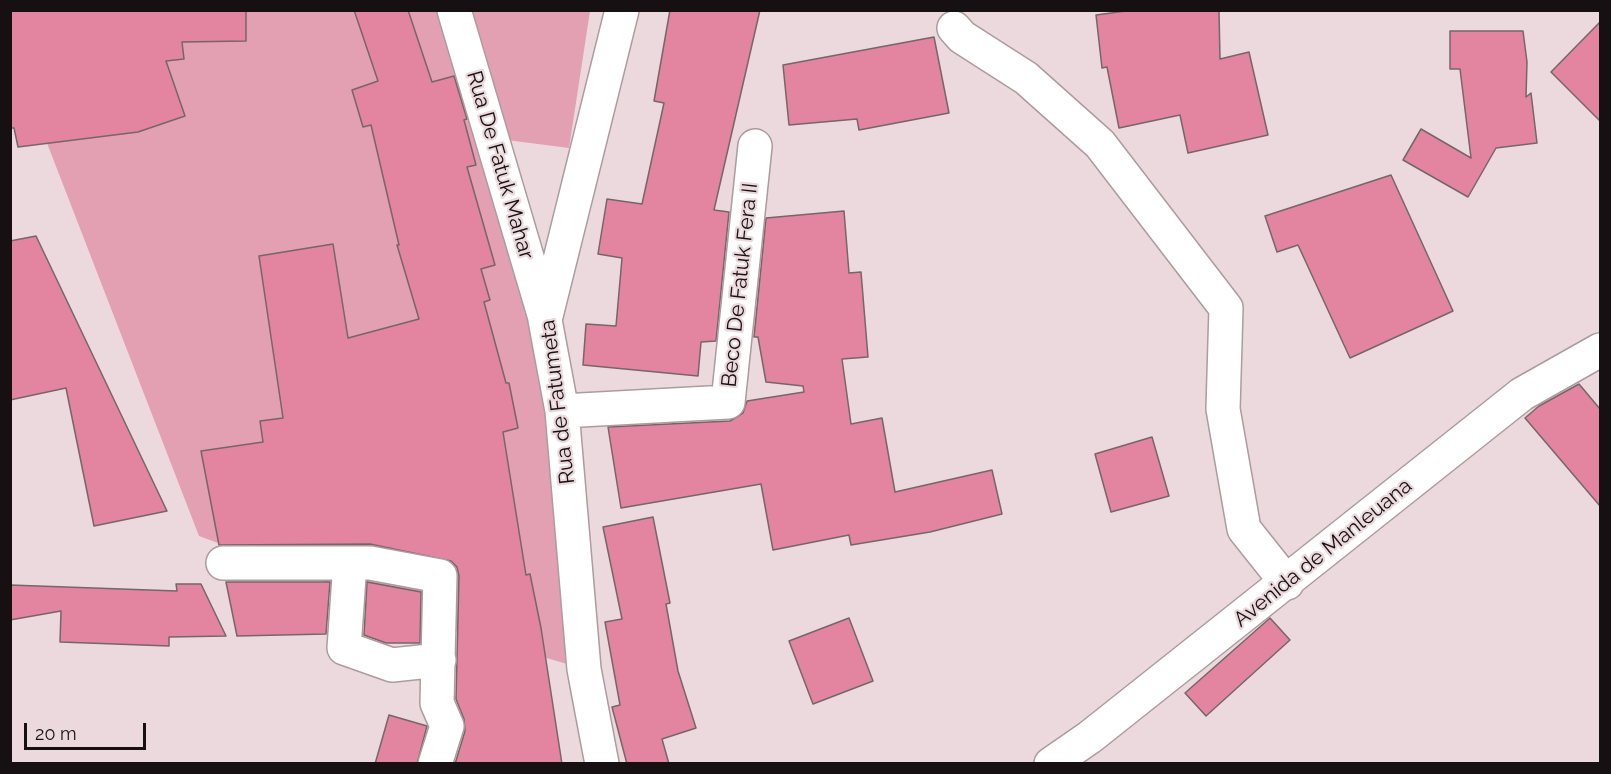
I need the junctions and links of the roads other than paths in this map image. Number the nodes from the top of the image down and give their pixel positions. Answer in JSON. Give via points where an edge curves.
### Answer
{"nodes":[{"id":1,"x":454,"y":10,"type":"edge"},
{"id":2,"x":622,"y":10,"type":"edge"},
{"id":3,"x":954,"y":28,"type":"dead end"},
{"id":4,"x":755,"y":146,"type":"dead end"},
{"id":5,"x":545,"y":320,"type":"junction"},
{"id":6,"x":1600,"y":350,"type":"edge"},
{"id":7,"x":562,"y":411,"type":"junction"},
{"id":8,"x":224,"y":562,"type":"dead end"},
{"id":9,"x":350,"y":563,"type":"junction"},
{"id":10,"x":1287,"y":583,"type":"junction"},
{"id":11,"x":439,"y":660,"type":"junction"},
{"id":12,"x":435,"y":764,"type":"edge"},
{"id":13,"x":602,"y":764,"type":"edge"},
{"id":14,"x":1051,"y":764,"type":"edge"}],
"edges":[{"from":1,"to":5,"type":"street","name":"Rua De Fatuk Mahar"},
{"from":2,"to":5,"type":"street","name":"Rua de Fatumeta"},
{"from":3,"to":10,"type":"street","via":[[1026,78],[1100,144],[1226,308],[1223,409],[1244,530]]},
{"from":4,"to":7,"type":"street","name":"Beco De Fatuk Fera II","via":[[728,402]]},
{"from":5,"to":7,"type":"street","name":"Rua de Fatumeta"},
{"from":6,"to":10,"type":"street","name":"Avenida de Manleuana","via":[[1522,394]]},
{"from":7,"to":13,"type":"street","name":"Rua de Fatumeta","via":[[584,669]]},
{"from":8,"to":9,"type":"street"},
{"from":9,"to":11,"type":"street","via":[[440,576]]},
{"from":9,"to":11,"type":"street","via":[[344,648],[392,665]]},
{"from":10,"to":14,"type":"street","name":"Avenida de Manleuana"},
{"from":11,"to":12,"type":"street","via":[[437,702],[447,726]]}]}
